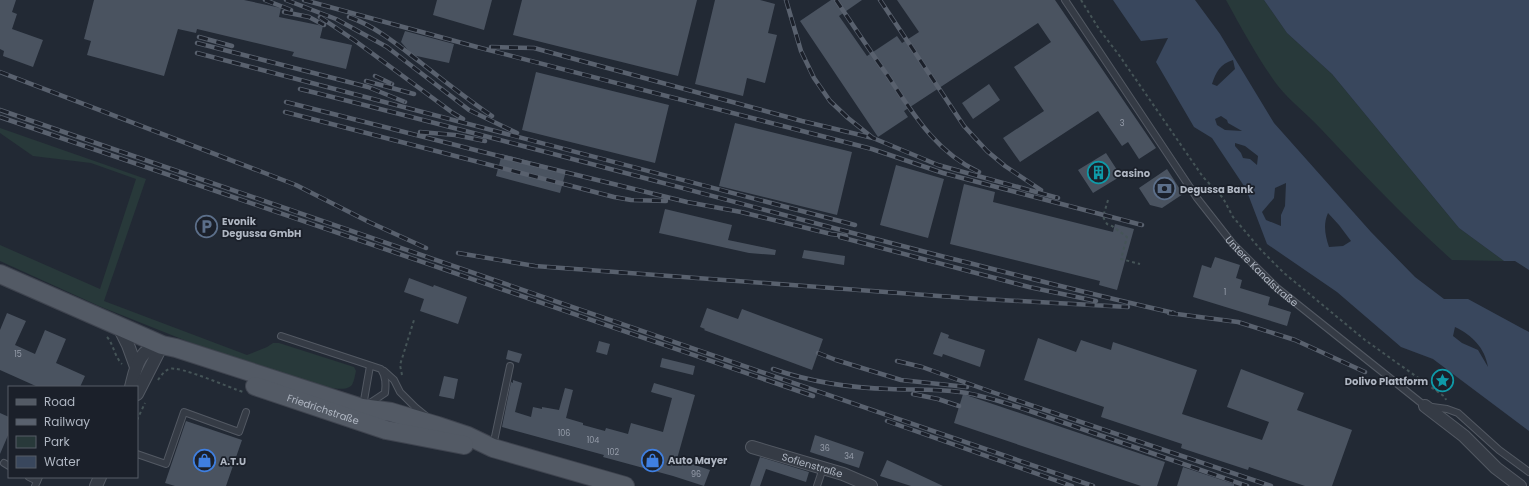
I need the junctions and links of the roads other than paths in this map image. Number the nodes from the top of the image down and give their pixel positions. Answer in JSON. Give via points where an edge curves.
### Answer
{"nodes":[{"id":1,"x":1065,"y":0,"type":"edge"},
{"id":2,"x":0,"y":274,"type":"edge"},
{"id":3,"x":111,"y":330,"type":"junction"},
{"id":4,"x":281,"y":336,"type":"dead end"},
{"id":5,"x":162,"y":345,"type":"junction"},
{"id":6,"x":370,"y":366,"type":"junction"},
{"id":7,"x":510,"y":366,"type":"dead end"},
{"id":8,"x":135,"y":368,"type":"junction"},
{"id":9,"x":380,"y":369,"type":"junction"},
{"id":10,"x":131,"y":386,"type":"edge"},
{"id":11,"x":138,"y":392,"type":"edge"},
{"id":12,"x":1425,"y":406,"type":"junction"},
{"id":13,"x":362,"y":408,"type":"junction"},
{"id":14,"x":246,"y":412,"type":"dead end"},
{"id":15,"x":438,"y":426,"type":"junction"},
{"id":16,"x":752,"y":447,"type":"dead end"},
{"id":17,"x":493,"y":448,"type":"junction"},
{"id":18,"x":138,"y":454,"type":"edge"},
{"id":19,"x":823,"y":468,"type":"junction"},
{"id":20,"x":1529,"y":472,"type":"edge"},
{"id":21,"x":625,"y":486,"type":"edge"},
{"id":22,"x":818,"y":486,"type":"edge"},
{"id":23,"x":872,"y":486,"type":"edge"},
{"id":24,"x":1520,"y":486,"type":"edge"}],
"edges":[{"from":1,"to":12,"type":"lane","name":"Untere Kanalstraße","via":[[1198,198],[1233,244],[1277,288]]},
{"from":2,"to":3,"type":"main road"},
{"from":3,"to":5,"type":"main road"},
{"from":3,"to":8,"type":"street","via":[[128,345]]},
{"from":4,"to":6,"type":"lane"},
{"from":5,"to":8,"type":"street","via":[[147,349]]},
{"from":5,"to":11,"type":"street"},
{"from":5,"to":13,"type":"main road","name":"Friedrichstraße"},
{"from":5,"to":17,"type":"main road","name":"Friedrichstraße","via":[[210,370],[386,430]]},
{"from":6,"to":9,"type":"lane"},
{"from":6,"to":13,"type":"lane"},
{"from":7,"to":17,"type":"lane"},
{"from":8,"to":10,"type":"street"},
{"from":9,"to":13,"type":"lane","via":[[385,376],[384,393]]},
{"from":9,"to":15,"type":"lane","via":[[394,380],[400,392],[415,408]]},
{"from":12,"to":20,"type":"lane","via":[[1458,413],[1499,450]]},
{"from":12,"to":24,"type":"street","name":"Untere Kanalstraße","via":[[1464,436],[1496,468]]},
{"from":13,"to":15,"type":"main road","name":"Friedrichstraße","via":[[391,412]]},
{"from":14,"to":18,"type":"lane","via":[[239,432],[184,412],[166,464]]},
{"from":15,"to":17,"type":"main road","name":"Friedrichstraße"},
{"from":16,"to":19,"type":"street","name":"Sofienstraße"},
{"from":17,"to":21,"type":"main road","name":"Friedrichstraße"},
{"from":19,"to":22,"type":"lane"},
{"from":19,"to":23,"type":"street","name":"Sofienstraße"}]}
